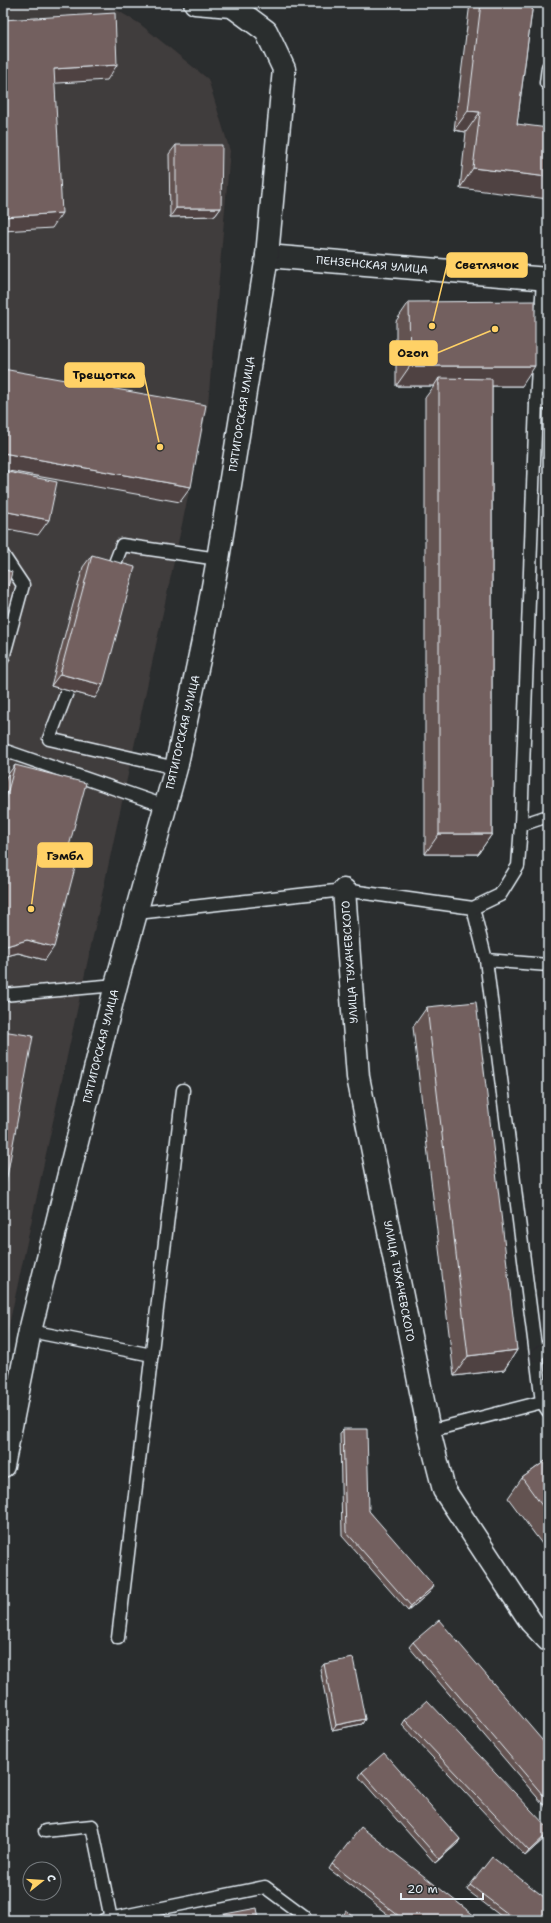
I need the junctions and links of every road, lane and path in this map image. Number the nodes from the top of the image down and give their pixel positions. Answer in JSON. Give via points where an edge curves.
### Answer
{"nodes":[{"id":1,"x":195,"y":3,"type":"edge"},
{"id":2,"x":230,"y":5,"type":"edge"},
{"id":3,"x":548,"y":67,"type":"edge"},
{"id":4,"x":548,"y":83,"type":"edge"},
{"id":5,"x":267,"y":256,"type":"junction"},
{"id":6,"x":546,"y":279,"type":"edge"},
{"id":7,"x":542,"y":403,"type":"edge"},
{"id":8,"x":3,"y":555,"type":"edge"},
{"id":9,"x":218,"y":559,"type":"junction"},
{"id":10,"x":105,"y":590,"type":"edge"},
{"id":11,"x":3,"y":658,"type":"edge"},
{"id":12,"x":77,"y":664,"type":"edge"},
{"id":13,"x":3,"y":750,"type":"edge"},
{"id":14,"x":176,"y":768,"type":"junction"},
{"id":15,"x":165,"y":806,"type":"junction"},
{"id":16,"x":548,"y":816,"type":"edge"},
{"id":17,"x":521,"y":825,"type":"junction"},
{"id":18,"x":344,"y":890,"type":"junction"},
{"id":19,"x":472,"y":908,"type":"junction"},
{"id":20,"x":137,"y":913,"type":"junction"},
{"id":21,"x":486,"y":960,"type":"junction"},
{"id":22,"x":548,"y":965,"type":"edge"},
{"id":23,"x":116,"y":985,"type":"junction"},
{"id":24,"x":3,"y":995,"type":"edge"},
{"id":25,"x":184,"y":1090,"type":"dead end"},
{"id":26,"x":30,"y":1331,"type":"junction"},
{"id":27,"x":548,"y":1345,"type":"edge"},
{"id":28,"x":152,"y":1354,"type":"junction"},
{"id":29,"x":537,"y":1356,"type":"junction"},
{"id":30,"x":545,"y":1406,"type":"edge"},
{"id":31,"x":430,"y":1431,"type":"junction"},
{"id":32,"x":3,"y":1466,"type":"edge"},
{"id":33,"x":118,"y":1638,"type":"dead end"},
{"id":34,"x":548,"y":1640,"type":"edge"},
{"id":35,"x":45,"y":1831,"type":"dead end"},
{"id":36,"x":304,"y":1916,"type":"dead end"},
{"id":37,"x":107,"y":1919,"type":"edge"}],
"edges":[{"from":1,"to":2,"type":"main road"},
{"from":2,"to":5,"type":"main road","name":"ПЯТИГОРСКАЯ УЛИЦА","via":[[266,31],[284,69]]},
{"from":3,"to":4,"type":"lane"},
{"from":5,"to":6,"type":"main road","name":"ПЕНЗЕНСКАЯ УЛИЦА"},
{"from":5,"to":9,"type":"main road","name":"ПЯТИГОРСКАЯ УЛИЦА"},
{"from":6,"to":7,"type":"lane"},
{"from":7,"to":17,"type":"lane"},
{"from":8,"to":11,"type":"lane","via":[[23,585]]},
{"from":9,"to":10,"type":"lane","via":[[122,545]]},
{"from":9,"to":14,"type":"main road","name":"ПЯТИГОРСКАЯ УЛИЦА"},
{"from":12,"to":14,"type":"lane","via":[[49,739]]},
{"from":13,"to":15,"type":"lane"},
{"from":14,"to":15,"type":"main road","name":"ПЯТИГОРСКАЯ УЛИЦА"},
{"from":15,"to":20,"type":"main road","name":"ПЯТИГОРСКАЯ УЛИЦА"},
{"from":16,"to":17,"type":"lane"},
{"from":17,"to":19,"type":"lane","via":[[518,866],[500,895]]},
{"from":18,"to":19,"type":"lane"},
{"from":18,"to":20,"type":"lane"},
{"from":18,"to":31,"type":"main road","name":"УЛИЦА ТУХАЧЕВСКОГО","via":[[358,1077]]},
{"from":19,"to":21,"type":"lane"},
{"from":20,"to":23,"type":"main road","name":"ПЯТИГОРСКАЯ УЛИЦА"},
{"from":21,"to":22,"type":"lane"},
{"from":21,"to":29,"type":"lane"},
{"from":23,"to":24,"type":"lane"},
{"from":23,"to":26,"type":"main road","name":"ПЯТИГОРСКАЯ УЛИЦА"},
{"from":25,"to":28,"type":"lane"},
{"from":26,"to":28,"type":"lane"},
{"from":26,"to":32,"type":"main road","name":"ПЯТИГОРСКАЯ УЛИЦА"},
{"from":27,"to":29,"type":"lane"},
{"from":28,"to":33,"type":"lane"},
{"from":29,"to":30,"type":"lane"},
{"from":30,"to":31,"type":"lane"},
{"from":31,"to":34,"type":"main road","name":"УЛИЦА ТУХАЧЕВСКОГО","via":[[444,1490],[531,1622]]},
{"from":35,"to":37,"type":"lane","via":[[92,1826]]},
{"from":36,"to":37,"type":"lane","via":[[265,1887]]}]}
